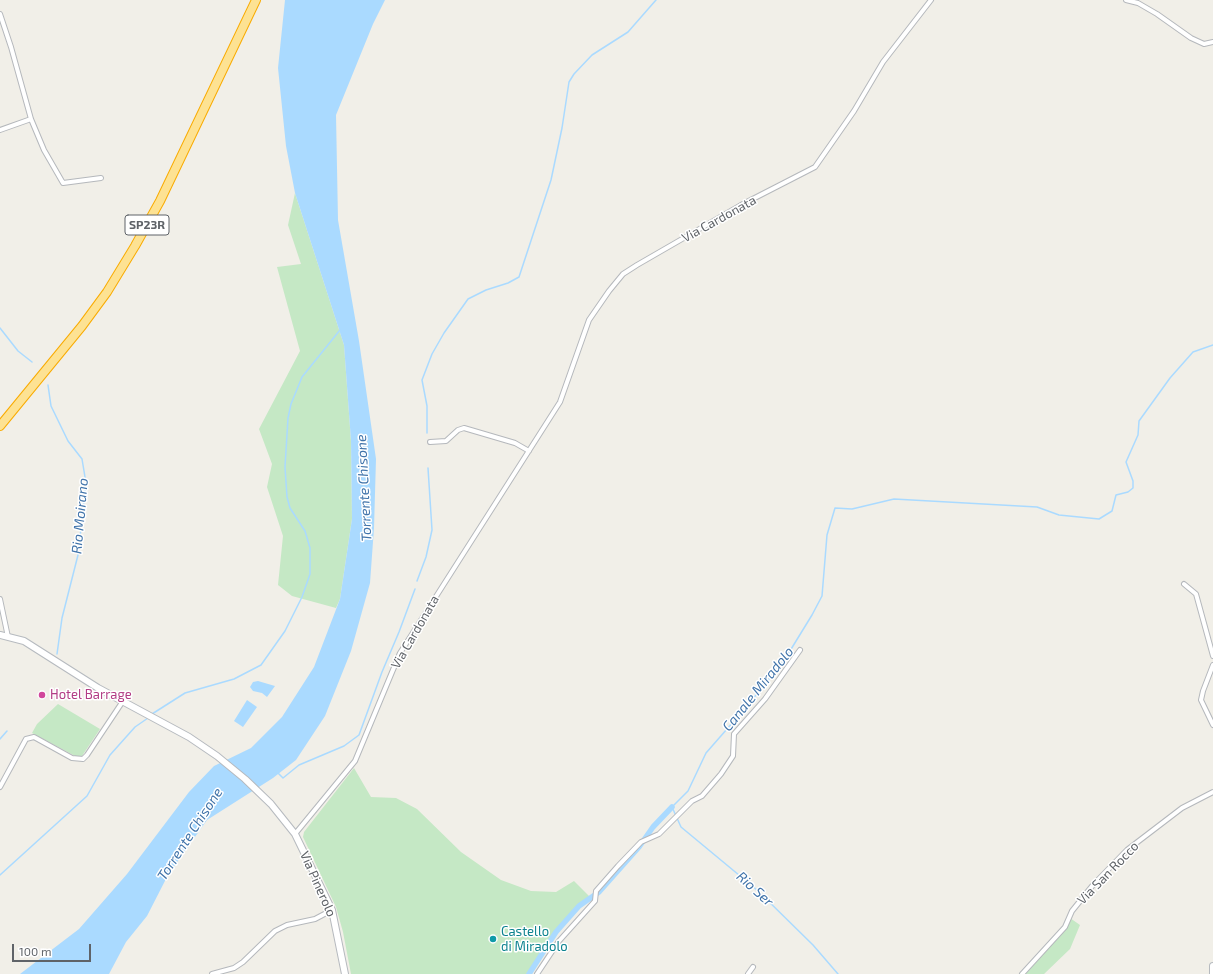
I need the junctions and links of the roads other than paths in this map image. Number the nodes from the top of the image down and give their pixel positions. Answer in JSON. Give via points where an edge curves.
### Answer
{"nodes":[{"id":1,"x":250,"y":0,"type":"edge"},
{"id":2,"x":256,"y":0,"type":"edge"},
{"id":3,"x":930,"y":0,"type":"edge"},
{"id":4,"x":1126,"y":0,"type":"edge"},
{"id":5,"x":0,"y":14,"type":"edge"},
{"id":6,"x":1213,"y":42,"type":"edge"},
{"id":7,"x":31,"y":119,"type":"junction"},
{"id":8,"x":0,"y":130,"type":"edge"},
{"id":9,"x":101,"y":178,"type":"dead end"},
{"id":10,"x":0,"y":418,"type":"edge"},
{"id":11,"x":0,"y":426,"type":"edge"},
{"id":12,"x":430,"y":442,"type":"dead end"},
{"id":13,"x":529,"y":451,"type":"junction"},
{"id":14,"x":1184,"y":584,"type":"dead end"},
{"id":15,"x":0,"y":599,"type":"edge"},
{"id":16,"x":3,"y":635,"type":"edge"},
{"id":17,"x":800,"y":650,"type":"dead end"},
{"id":18,"x":1213,"y":656,"type":"edge"},
{"id":19,"x":1213,"y":665,"type":"edge"},
{"id":20,"x":123,"y":701,"type":"junction"},
{"id":21,"x":1213,"y":725,"type":"edge"},
{"id":22,"x":0,"y":787,"type":"edge"},
{"id":23,"x":1213,"y":792,"type":"edge"},
{"id":24,"x":295,"y":834,"type":"junction"},
{"id":25,"x":332,"y":910,"type":"junction"},
{"id":26,"x":1213,"y":966,"type":"edge"},
{"id":27,"x":753,"y":967,"type":"dead end"},
{"id":28,"x":212,"y":974,"type":"edge"},
{"id":29,"x":345,"y":974,"type":"edge"},
{"id":30,"x":537,"y":974,"type":"edge"},
{"id":31,"x":748,"y":974,"type":"edge"},
{"id":32,"x":1022,"y":974,"type":"edge"},
{"id":33,"x":1212,"y":974,"type":"edge"}],
"edges":[{"from":1,"to":10,"type":"highway","number":"SP23R","via":[[154,201],[130,245],[78,323]]},
{"from":2,"to":11,"type":"highway","number":"SP23R","via":[[160,202],[135,246],[107,292],[82,326]]},
{"from":3,"to":13,"type":"street","name":"Via Cardonata","via":[[883,62],[854,111],[814,167],[741,205],[623,274],[589,320],[560,402]]},
{"from":4,"to":6,"type":"street","via":[[1138,3],[1157,14],[1191,38],[1204,44]]},
{"from":5,"to":7,"type":"street"},
{"from":7,"to":8,"type":"street"},
{"from":7,"to":9,"type":"street","via":[[44,150],[63,183]]},
{"from":12,"to":13,"type":"street","via":[[446,441],[464,428],[515,443]]},
{"from":13,"to":24,"type":"street","name":"Via Cardonata","via":[[400,653],[355,761]]},
{"from":14,"to":18,"type":"street","via":[[1196,594]]},
{"from":15,"to":16,"type":"street"},
{"from":16,"to":20,"type":"street","name":"Via Pinerolo","via":[[24,641]]},
{"from":17,"to":30,"type":"street","via":[[765,699],[734,734],[733,756],[721,774],[702,796],[692,800],[660,834],[641,842],[596,891],[595,901],[559,941]]},
{"from":19,"to":21,"type":"street","via":[[1201,700]]},
{"from":20,"to":22,"type":"street","via":[[83,759],[72,758],[34,737],[26,739]]},
{"from":20,"to":24,"type":"street","name":"Via Pinerolo","via":[[217,756],[271,804]]},
{"from":23,"to":32,"type":"street","name":"Via San Rocco","via":[[1182,808],[1128,850],[1093,885],[1072,910],[1065,927]]},
{"from":24,"to":25,"type":"street","name":"Via Pinerolo"},
{"from":25,"to":28,"type":"street","via":[[314,919],[287,925],[275,931],[244,962],[234,968]]},
{"from":25,"to":29,"type":"street","name":"Via Pinerolo"},
{"from":26,"to":33,"type":"street"},
{"from":27,"to":31,"type":"street"}]}
